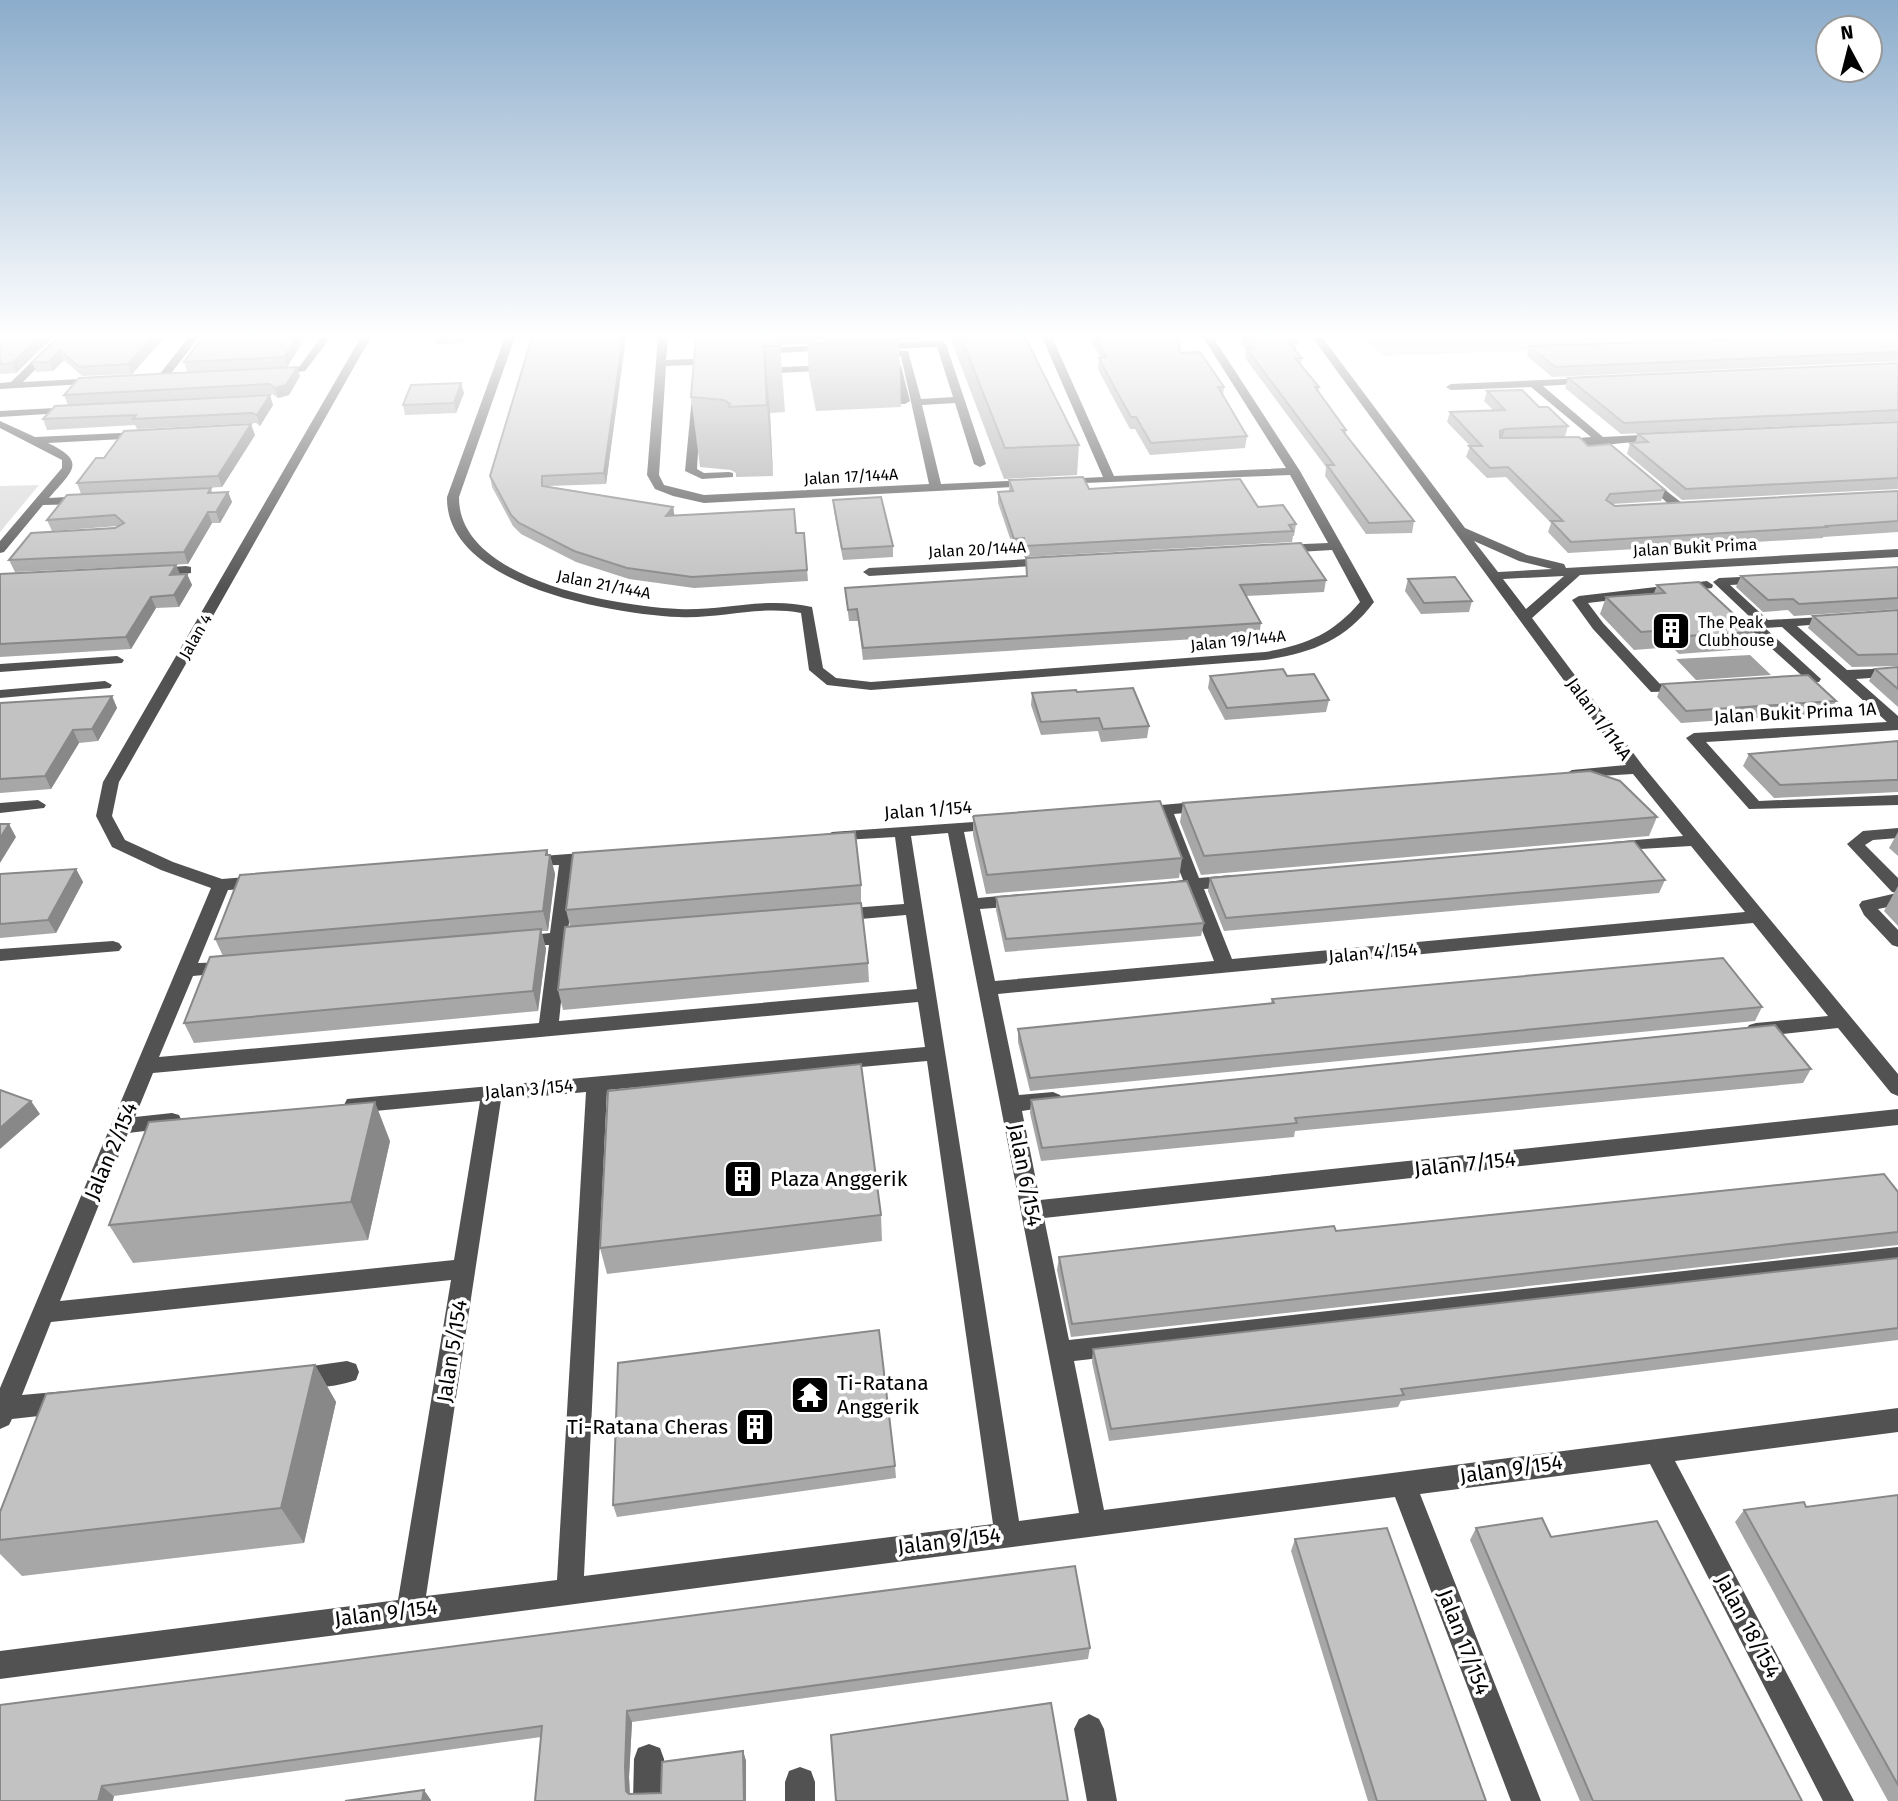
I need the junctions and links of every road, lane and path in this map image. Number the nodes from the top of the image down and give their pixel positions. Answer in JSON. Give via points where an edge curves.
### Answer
{"nodes":[{"id":1,"x":318,"y":421,"type":"edge"},
{"id":2,"x":480,"y":421,"type":"edge"},
{"id":3,"x":657,"y":421,"type":"edge"},
{"id":4,"x":695,"y":421,"type":"edge"},
{"id":5,"x":920,"y":421,"type":"edge"},
{"id":6,"x":966,"y":421,"type":"edge"},
{"id":7,"x":1084,"y":421,"type":"edge"},
{"id":8,"x":1262,"y":421,"type":"edge"},
{"id":9,"x":1379,"y":421,"type":"edge"},
{"id":10,"x":1578,"y":421,"type":"edge"},
{"id":11,"x":0,"y":424,"type":"edge"},
{"id":12,"x":159,"y":434,"type":"edge"},
{"id":13,"x":1668,"y":437,"type":"edge"},
{"id":14,"x":33,"y":440,"type":"junction"},
{"id":15,"x":1600,"y":440,"type":"junction"},
{"id":16,"x":1545,"y":443,"type":"edge"},
{"id":17,"x":1610,"y":448,"type":"edge"},
{"id":18,"x":980,"y":464,"type":"dead end"},
{"id":19,"x":1294,"y":471,"type":"junction"},
{"id":20,"x":1639,"y":473,"type":"edge"},
{"id":21,"x":729,"y":475,"type":"edge"},
{"id":22,"x":1110,"y":479,"type":"junction"},
{"id":23,"x":936,"y":488,"type":"junction"},
{"id":24,"x":95,"y":499,"type":"edge"},
{"id":25,"x":40,"y":502,"type":"junction"},
{"id":26,"x":1692,"y":505,"type":"edge"},
{"id":27,"x":1678,"y":506,"type":"junction"},
{"id":28,"x":1665,"y":507,"type":"edge"},
{"id":29,"x":1461,"y":531,"type":"junction"},
{"id":30,"x":32,"y":539,"type":"edge"},
{"id":31,"x":4,"y":545,"type":"edge"},
{"id":32,"x":1338,"y":546,"type":"junction"},
{"id":33,"x":1264,"y":550,"type":"edge"},
{"id":34,"x":1898,"y":553,"type":"edge"},
{"id":35,"x":1060,"y":562,"type":"edge"},
{"id":36,"x":1685,"y":565,"type":"junction"},
{"id":37,"x":186,"y":570,"type":"dead end"},
{"id":38,"x":1577,"y":571,"type":"junction"},
{"id":39,"x":146,"y":572,"type":"edge"},
{"id":40,"x":869,"y":572,"type":"dead end"},
{"id":41,"x":1494,"y":576,"type":"junction"},
{"id":42,"x":1774,"y":579,"type":"edge"},
{"id":43,"x":1707,"y":585,"type":"junction"},
{"id":44,"x":1525,"y":617,"type":"junction"},
{"id":45,"x":1848,"y":618,"type":"edge"},
{"id":46,"x":1785,"y":622,"type":"junction"},
{"id":47,"x":117,"y":660,"type":"dead end"},
{"id":48,"x":0,"y":668,"type":"edge"},
{"id":49,"x":1898,"y":672,"type":"edge"},
{"id":50,"x":1843,"y":675,"type":"junction"},
{"id":51,"x":1789,"y":680,"type":"edge"},
{"id":52,"x":105,"y":685,"type":"dead end"},
{"id":53,"x":871,"y":686,"type":"joint"},
{"id":54,"x":1697,"y":686,"type":"edge"},
{"id":55,"x":0,"y":694,"type":"edge"},
{"id":56,"x":1898,"y":725,"type":"edge"},
{"id":57,"x":1637,"y":769,"type":"junction"},
{"id":58,"x":1553,"y":776,"type":"edge"},
{"id":59,"x":1898,"y":800,"type":"edge"},
{"id":60,"x":38,"y":805,"type":"dead end"},
{"id":61,"x":1219,"y":805,"type":"edge"},
{"id":62,"x":0,"y":808,"type":"edge"},
{"id":63,"x":1164,"y":810,"type":"junction"},
{"id":64,"x":1122,"y":813,"type":"edge"},
{"id":65,"x":1011,"y":823,"type":"edge"},
{"id":66,"x":956,"y":828,"type":"junction"},
{"id":67,"x":902,"y":831,"type":"junction"},
{"id":68,"x":1898,"y":833,"type":"edge"},
{"id":69,"x":819,"y":838,"type":"edge"},
{"id":70,"x":1695,"y":840,"type":"junction"},
{"id":71,"x":1597,"y":848,"type":"edge"},
{"id":72,"x":610,"y":856,"type":"edge"},
{"id":73,"x":568,"y":859,"type":"junction"},
{"id":74,"x":512,"y":863,"type":"edge"},
{"id":75,"x":1249,"y":880,"type":"edge"},
{"id":76,"x":277,"y":881,"type":"edge"},
{"id":77,"x":1193,"y":884,"type":"junction"},
{"id":78,"x":221,"y":885,"type":"junction"},
{"id":79,"x":1152,"y":888,"type":"edge"},
{"id":80,"x":1898,"y":888,"type":"edge"},
{"id":81,"x":1040,"y":898,"type":"edge"},
{"id":82,"x":1898,"y":899,"type":"edge"},
{"id":83,"x":971,"y":904,"type":"junction"},
{"id":84,"x":914,"y":909,"type":"junction"},
{"id":85,"x":818,"y":917,"type":"edge"},
{"id":86,"x":1758,"y":917,"type":"junction"},
{"id":87,"x":598,"y":935,"type":"edge"},
{"id":88,"x":557,"y":938,"type":"junction"},
{"id":89,"x":1898,"y":941,"type":"edge"},
{"id":90,"x":502,"y":943,"type":"edge"},
{"id":91,"x":113,"y":947,"type":"dead end"},
{"id":92,"x":0,"y":955,"type":"edge"},
{"id":93,"x":241,"y":966,"type":"edge"},
{"id":94,"x":1225,"y":966,"type":"junction"},
{"id":95,"x":186,"y":970,"type":"junction"},
{"id":96,"x":988,"y":988,"type":"junction"},
{"id":97,"x":927,"y":995,"type":"junction"},
{"id":98,"x":1843,"y":1021,"type":"junction"},
{"id":99,"x":548,"y":1030,"type":"junction"},
{"id":100,"x":1734,"y":1032,"type":"edge"},
{"id":101,"x":936,"y":1053,"type":"junction"},
{"id":102,"x":146,"y":1066,"type":"junction"},
{"id":103,"x":597,"y":1084,"type":"junction"},
{"id":104,"x":1898,"y":1088,"type":"edge"},
{"id":105,"x":492,"y":1093,"type":"junction"},
{"id":106,"x":1067,"y":1099,"type":"edge"},
{"id":107,"x":1011,"y":1104,"type":"junction"},
{"id":108,"x":341,"y":1106,"type":"edge"},
{"id":109,"x":1898,"y":1117,"type":"edge"},
{"id":110,"x":190,"y":1120,"type":"edge"},
{"id":111,"x":121,"y":1126,"type":"junction"},
{"id":112,"x":1032,"y":1210,"type":"junction"},
{"id":113,"x":1898,"y":1258,"type":"edge"},
{"id":114,"x":465,"y":1269,"type":"junction"},
{"id":115,"x":43,"y":1313,"type":"junction"},
{"id":116,"x":1060,"y":1352,"type":"junction"},
{"id":117,"x":347,"y":1373,"type":"dead end"},
{"id":118,"x":278,"y":1380,"type":"edge"},
{"id":119,"x":86,"y":1400,"type":"edge"},
{"id":120,"x":2,"y":1413,"type":"edge"},
{"id":121,"x":1895,"y":1425,"type":"edge"},
{"id":122,"x":1656,"y":1450,"type":"junction"},
{"id":123,"x":1403,"y":1484,"type":"junction"},
{"id":124,"x":1094,"y":1523,"type":"junction"},
{"id":125,"x":1008,"y":1534,"type":"junction"},
{"id":126,"x":570,"y":1591,"type":"junction"},
{"id":127,"x":410,"y":1610,"type":"junction"},
{"id":128,"x":0,"y":1664,"type":"edge"},
{"id":129,"x":1089,"y":1729,"type":"dead end"},
{"id":130,"x":649,"y":1759,"type":"dead end"},
{"id":131,"x":648,"y":1801,"type":"edge"},
{"id":132,"x":1102,"y":1801,"type":"edge"},
{"id":133,"x":1526,"y":1801,"type":"edge"},
{"id":134,"x":1839,"y":1801,"type":"edge"}],
"edges":[{"from":1,"to":78,"type":"street","name":"Jalan 4","via":[[111,782],[104,816],[118,843]]},
{"from":2,"to":53,"type":"street","name":"Jalan 21/144A","via":[[453,499],[462,536],[500,569],[560,594],[678,614],[799,607],[807,610],[816,670],[832,682]]},
{"from":3,"to":23,"type":"street","name":"Jalan 17/144A","via":[[653,475],[659,487],[677,494],[704,499]]},
{"from":4,"to":21,"type":"street","via":[[691,471],[702,476]]},
{"from":5,"to":23,"type":"street"},
{"from":6,"to":18,"type":"street"},
{"from":7,"to":22,"type":"street"},
{"from":8,"to":19,"type":"street","name":"Jalan 19/144A"},
{"from":9,"to":29,"type":"street","name":"Jalan 1/114A"},
{"from":10,"to":15,"type":"street"},
{"from":11,"to":14,"type":"street"},
{"from":12,"to":14,"type":"street"},
{"from":13,"to":15,"type":"street"},
{"from":14,"to":25,"type":"street","via":[[68,460],[68,468]]},
{"from":15,"to":16,"type":"street"},
{"from":15,"to":17,"type":"street"},
{"from":19,"to":22,"type":"street","name":"Jalan 17/144A"},
{"from":19,"to":32,"type":"street","name":"Jalan 19/144A"},
{"from":20,"to":27,"type":"street"},
{"from":22,"to":23,"type":"street","name":"Jalan 17/144A"},
{"from":24,"to":25,"type":"street"},
{"from":25,"to":31,"type":"street"},
{"from":26,"to":27,"type":"street"},
{"from":27,"to":28,"type":"street"},
{"from":29,"to":38,"type":"street","via":[[1523,558]]},
{"from":29,"to":41,"type":"street","name":"Jalan 1/114A"},
{"from":30,"to":31,"type":"street"},
{"from":32,"to":33,"type":"street"},
{"from":32,"to":53,"type":"street","name":"Jalan 19/144A","via":[[1367,602],[1350,624],[1320,644],[1295,652]]},
{"from":34,"to":36,"type":"street","name":"Jalan Bukit Prima"},
{"from":35,"to":40,"type":"street","name":"Jalan 20/144A"},
{"from":36,"to":38,"type":"street","name":"Jalan Bukit Prima"},
{"from":36,"to":43,"type":"street"},
{"from":37,"to":39,"type":"street"},
{"from":38,"to":41,"type":"street","name":"Jalan Bukit Prima"},
{"from":38,"to":44,"type":"street"},
{"from":41,"to":44,"type":"street","name":"Jalan 1/114A"},
{"from":42,"to":46,"type":"street","via":[[1719,582],[1765,624]]},
{"from":43,"to":51,"type":"street","via":[[1814,679]]},
{"from":43,"to":54,"type":"street","via":[[1579,600],[1656,689]]},
{"from":44,"to":57,"type":"street","name":"Jalan 1/114A"},
{"from":45,"to":46,"type":"street"},
{"from":46,"to":50,"type":"street"},
{"from":47,"to":48,"type":"street"},
{"from":49,"to":50,"type":"street"},
{"from":50,"to":56,"type":"street"},
{"from":52,"to":55,"type":"street"},
{"from":56,"to":59,"type":"street","name":"Jalan Bukit Prima 1A","via":[[1694,738],[1755,806]]},
{"from":57,"to":58,"type":"street"},
{"from":57,"to":70,"type":"street","name":"Jalan 1/114A"},
{"from":60,"to":62,"type":"street"},
{"from":61,"to":63,"type":"street"},
{"from":63,"to":64,"type":"street"},
{"from":63,"to":77,"type":"street"},
{"from":65,"to":66,"type":"street","name":"Jalan 1/154"},
{"from":66,"to":67,"type":"street","name":"Jalan 1/154"},
{"from":66,"to":83,"type":"street","name":"Jalan 6/154"},
{"from":67,"to":69,"type":"street","name":"Jalan 1/154"},
{"from":67,"to":84,"type":"street"},
{"from":68,"to":80,"type":"street","via":[[1869,835],[1855,844]]},
{"from":70,"to":71,"type":"street"},
{"from":70,"to":86,"type":"street","name":"Jalan 1/114A"},
{"from":72,"to":73,"type":"street"},
{"from":73,"to":74,"type":"street"},
{"from":73,"to":88,"type":"street"},
{"from":75,"to":77,"type":"street"},
{"from":76,"to":78,"type":"street"},
{"from":77,"to":79,"type":"street"},
{"from":77,"to":94,"type":"street"},
{"from":78,"to":95,"type":"street","name":"Jalan 2/154"},
{"from":81,"to":83,"type":"street"},
{"from":82,"to":89,"type":"street","via":[[1868,905]]},
{"from":83,"to":96,"type":"street","name":"Jalan 6/154"},
{"from":84,"to":85,"type":"street"},
{"from":84,"to":97,"type":"street"},
{"from":86,"to":94,"type":"street","name":"Jalan 4/154"},
{"from":86,"to":98,"type":"street","name":"Jalan 1/114A"},
{"from":87,"to":88,"type":"street"},
{"from":88,"to":90,"type":"street"},
{"from":88,"to":99,"type":"street"},
{"from":91,"to":92,"type":"street"},
{"from":93,"to":95,"type":"street"},
{"from":94,"to":96,"type":"street","name":"Jalan 4/154"},
{"from":95,"to":102,"type":"street","name":"Jalan 2/154"},
{"from":96,"to":107,"type":"street","name":"Jalan 6/154"},
{"from":97,"to":99,"type":"street"},
{"from":97,"to":101,"type":"street"},
{"from":98,"to":100,"type":"street"},
{"from":98,"to":104,"type":"street","name":"Jalan 1/114A"},
{"from":99,"to":102,"type":"street"},
{"from":101,"to":103,"type":"street","name":"Jalan 3/154"},
{"from":101,"to":125,"type":"street"},
{"from":102,"to":111,"type":"street","name":"Jalan 2/154"},
{"from":103,"to":105,"type":"street","name":"Jalan 3/154"},
{"from":103,"to":126,"type":"street"},
{"from":105,"to":108,"type":"street","name":"Jalan 3/154"},
{"from":105,"to":114,"type":"street","name":"Jalan 5/154"},
{"from":106,"to":107,"type":"street"},
{"from":107,"to":112,"type":"street","name":"Jalan 6/154"},
{"from":109,"to":112,"type":"street","name":"Jalan 7/154"},
{"from":110,"to":111,"type":"street"},
{"from":111,"to":115,"type":"street","name":"Jalan 2/154"},
{"from":112,"to":116,"type":"street","name":"Jalan 6/154"},
{"from":113,"to":116,"type":"street"},
{"from":114,"to":115,"type":"street"},
{"from":114,"to":127,"type":"street","name":"Jalan 5/154"},
{"from":115,"to":120,"type":"street","name":"Jalan 2/154"},
{"from":116,"to":124,"type":"street","name":"Jalan 6/154"},
{"from":117,"to":118,"type":"street"},
{"from":119,"to":120,"type":"street"},
{"from":121,"to":122,"type":"street","name":"Jalan 9/154"},
{"from":122,"to":123,"type":"street","name":"Jalan 9/154"},
{"from":122,"to":134,"type":"street","name":"Jalan 18/154"},
{"from":123,"to":124,"type":"street","name":"Jalan 9/154"},
{"from":123,"to":133,"type":"street","name":"Jalan 17/154"},
{"from":124,"to":125,"type":"street","name":"Jalan 9/154"},
{"from":125,"to":126,"type":"street","name":"Jalan 9/154"},
{"from":126,"to":127,"type":"street","name":"Jalan 9/154"},
{"from":127,"to":128,"type":"street","name":"Jalan 9/154"},
{"from":129,"to":132,"type":"street"},
{"from":130,"to":131,"type":"street"}]}
